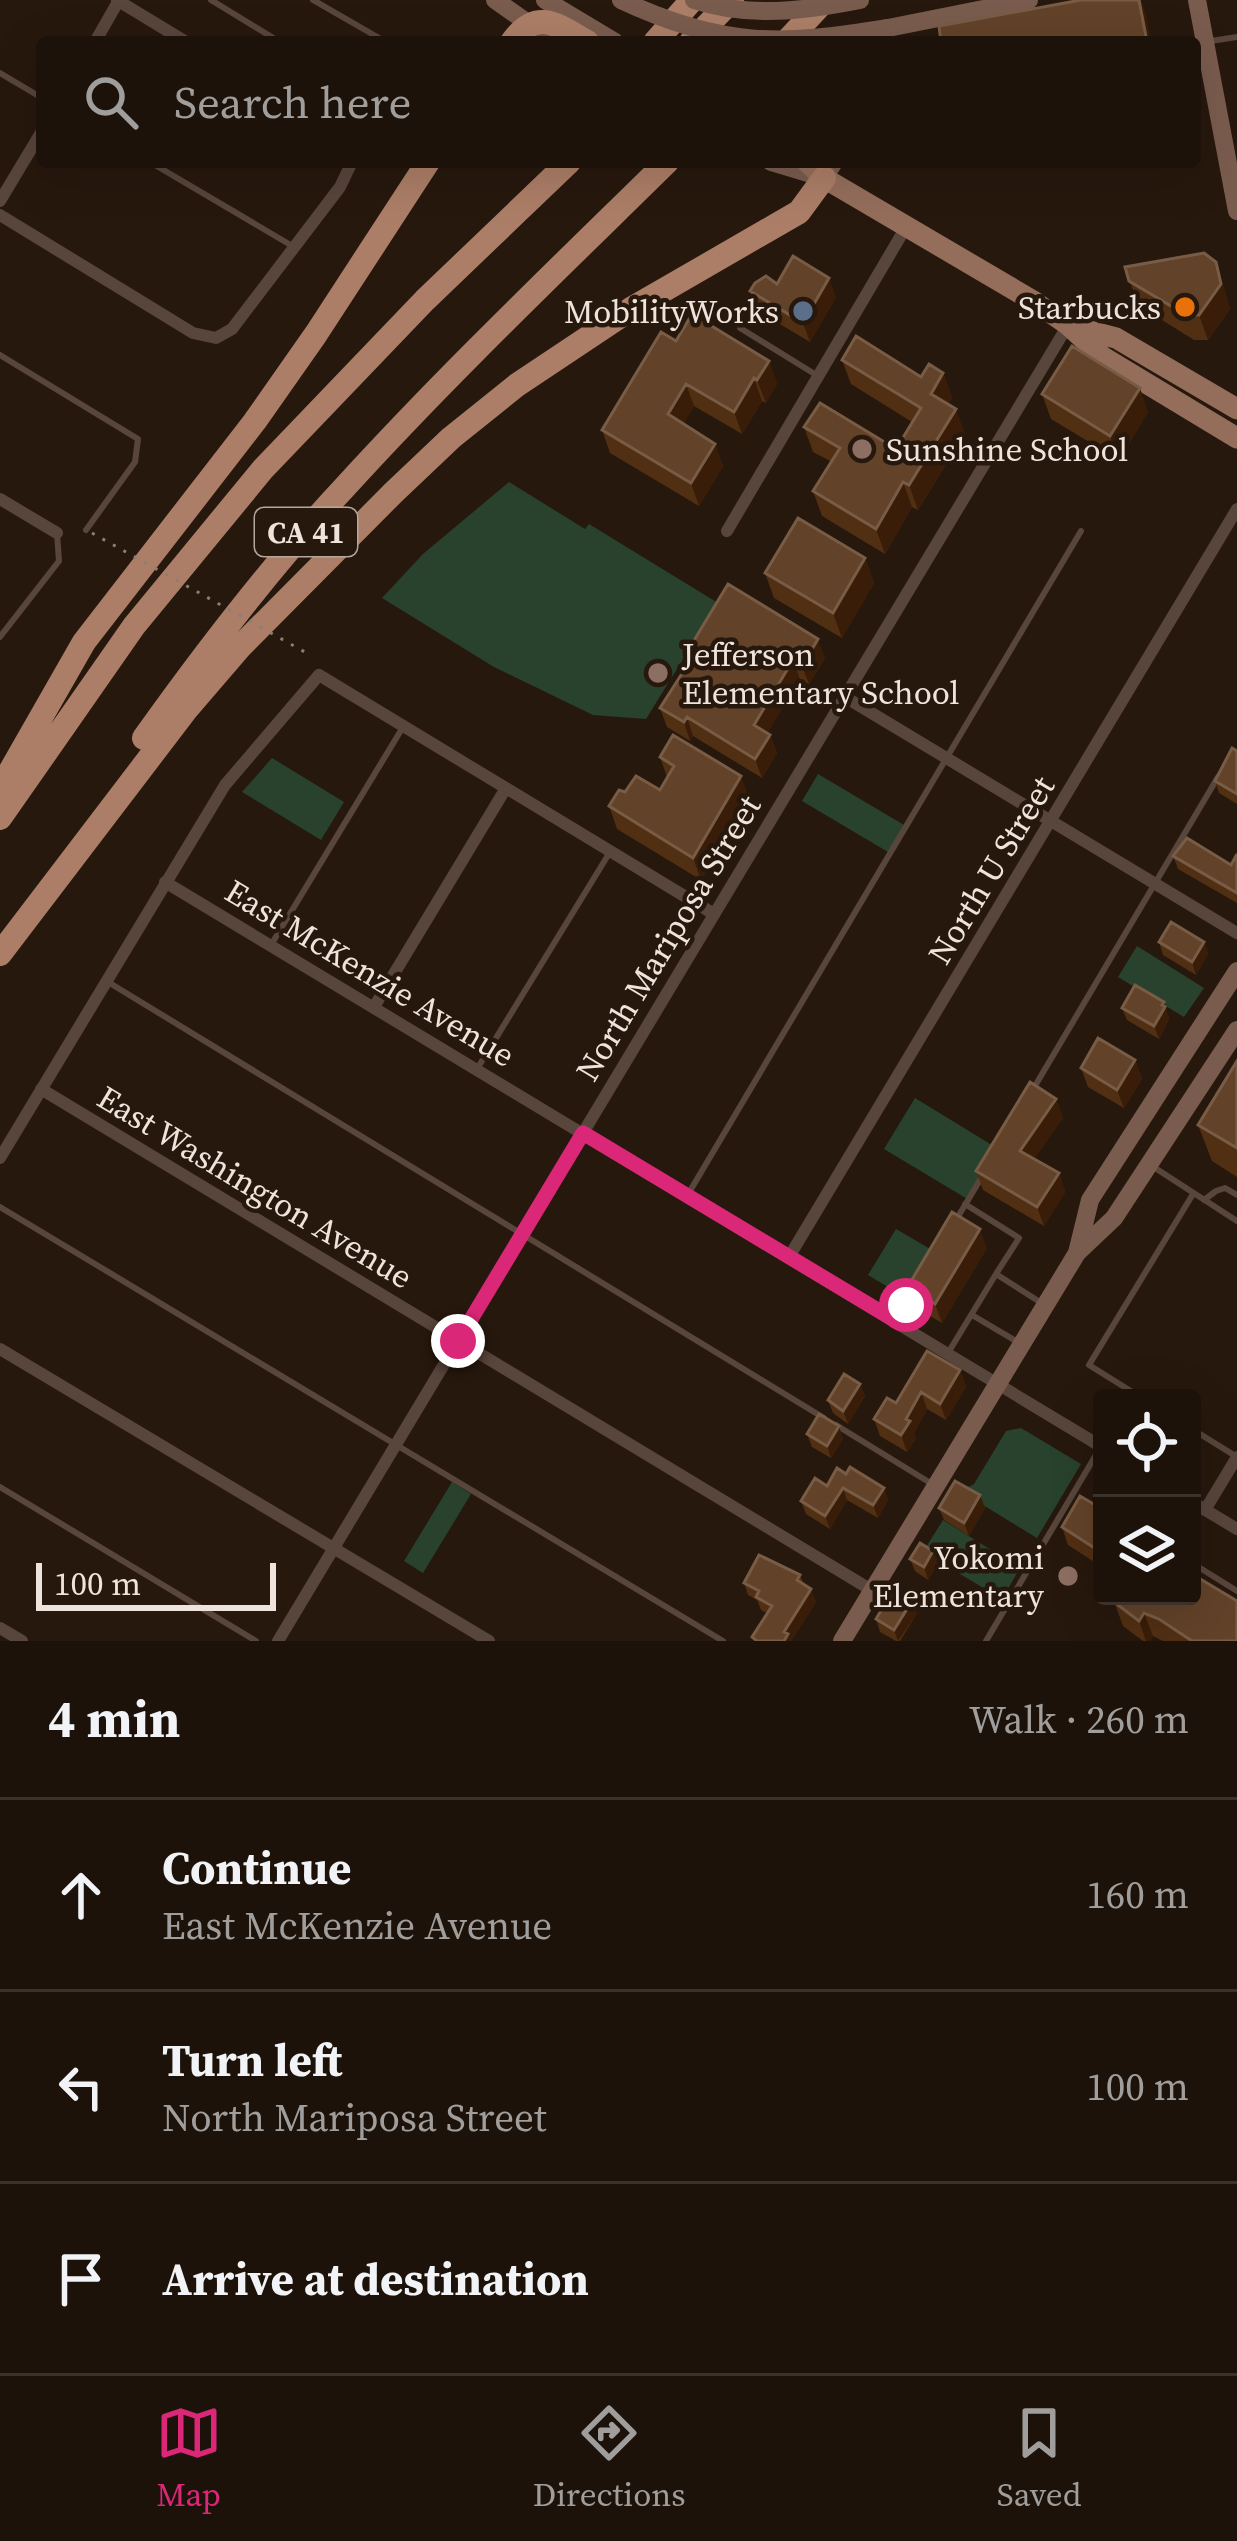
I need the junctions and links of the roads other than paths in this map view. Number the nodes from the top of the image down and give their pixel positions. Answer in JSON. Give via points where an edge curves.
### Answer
{"nodes":[{"id":1,"x":118,"y":0,"type":"edge"},
{"id":2,"x":211,"y":0,"type":"edge"},
{"id":3,"x":313,"y":0,"type":"edge"},
{"id":4,"x":495,"y":0,"type":"edge"},
{"id":5,"x":545,"y":0,"type":"edge"},
{"id":6,"x":621,"y":0,"type":"edge"},
{"id":7,"x":693,"y":0,"type":"edge"},
{"id":8,"x":732,"y":0,"type":"edge"},
{"id":9,"x":825,"y":0,"type":"edge"},
{"id":10,"x":860,"y":0,"type":"edge"},
{"id":11,"x":1029,"y":0,"type":"edge"},
{"id":12,"x":1197,"y":0,"type":"edge"},
{"id":13,"x":944,"y":16,"type":"junction"},
{"id":14,"x":520,"y":34,"type":"edge"},
{"id":15,"x":98,"y":36,"type":"edge"},
{"id":16,"x":176,"y":36,"type":"edge"},
{"id":17,"x":270,"y":36,"type":"edge"},
{"id":18,"x":376,"y":36,"type":"edge"},
{"id":19,"x":585,"y":36,"type":"edge"},
{"id":20,"x":587,"y":36,"type":"edge"},
{"id":21,"x":660,"y":36,"type":"edge"},
{"id":22,"x":697,"y":36,"type":"edge"},
{"id":23,"x":727,"y":36,"type":"edge"},
{"id":24,"x":792,"y":36,"type":"edge"},
{"id":25,"x":834,"y":36,"type":"edge"},
{"id":26,"x":914,"y":36,"type":"edge"},
{"id":27,"x":1237,"y":37,"type":"edge"},
{"id":28,"x":1205,"y":42,"type":"junction"},
{"id":29,"x":0,"y":73,"type":"edge"},
{"id":30,"x":36,"y":94,"type":"edge"},
{"id":31,"x":36,"y":141,"type":"edge"},
{"id":32,"x":1232,"y":156,"type":"edge"},
{"id":33,"x":160,"y":168,"type":"edge"},
{"id":34,"x":424,"y":168,"type":"edge"},
{"id":35,"x":543,"y":168,"type":"edge"},
{"id":36,"x":563,"y":168,"type":"edge"},
{"id":37,"x":661,"y":168,"type":"edge"},
{"id":38,"x":821,"y":168,"type":"edge"},
{"id":39,"x":823,"y":168,"type":"edge"},
{"id":40,"x":350,"y":169,"type":"edge"},
{"id":41,"x":0,"y":201,"type":"edge"},
{"id":42,"x":1237,"y":211,"type":"edge"},
{"id":43,"x":0,"y":215,"type":"edge"},
{"id":44,"x":906,"y":226,"type":"junction"},
{"id":45,"x":293,"y":247,"type":"junction"},
{"id":46,"x":424,"y":299,"type":"junction"},
{"id":47,"x":1068,"y":325,"type":"junction"},
{"id":48,"x":740,"y":328,"type":"dead end"},
{"id":49,"x":0,"y":356,"type":"edge"},
{"id":50,"x":1129,"y":372,"type":"junction"},
{"id":51,"x":818,"y":376,"type":"junction"},
{"id":52,"x":1237,"y":409,"type":"edge"},
{"id":53,"x":1237,"y":419,"type":"edge"},
{"id":54,"x":1237,"y":438,"type":"edge"},
{"id":55,"x":0,"y":499,"type":"edge"},
{"id":56,"x":1237,"y":509,"type":"edge"},
{"id":57,"x":727,"y":531,"type":"dead end"},
{"id":58,"x":1081,"y":531,"type":"dead end"},
{"id":59,"x":89,"y":532,"type":"road end"},
{"id":60,"x":57,"y":533,"type":"joint"},
{"id":61,"x":0,"y":637,"type":"edge"},
{"id":62,"x":845,"y":697,"type":"junction"},
{"id":63,"x":403,"y":726,"type":"junction"},
{"id":64,"x":947,"y":758,"type":"junction"},
{"id":65,"x":1225,"y":765,"type":"edge"},
{"id":66,"x":506,"y":788,"type":"junction"},
{"id":67,"x":0,"y":789,"type":"edge"},
{"id":68,"x":0,"y":818,"type":"edge"},
{"id":69,"x":1051,"y":823,"type":"junction"},
{"id":70,"x":610,"y":851,"type":"junction"},
{"id":71,"x":165,"y":882,"type":"junction"},
{"id":72,"x":1155,"y":884,"type":"junction"},
{"id":73,"x":714,"y":914,"type":"junction"},
{"id":74,"x":1237,"y":933,"type":"edge"},
{"id":75,"x":272,"y":945,"type":"junction"},
{"id":76,"x":0,"y":951,"type":"edge"},
{"id":77,"x":1237,"y":971,"type":"edge"},
{"id":78,"x":106,"y":981,"type":"junction"},
{"id":79,"x":374,"y":1007,"type":"junction"},
{"id":80,"x":1237,"y":1030,"type":"edge"},
{"id":81,"x":477,"y":1070,"type":"junction"},
{"id":82,"x":41,"y":1089,"type":"junction"},
{"id":83,"x":1025,"y":1103,"type":"edge"},
{"id":84,"x":583,"y":1133,"type":"junction"},
{"id":85,"x":0,"y":1158,"type":"edge"},
{"id":86,"x":1150,"y":1163,"type":"junction"},
{"id":87,"x":989,"y":1164,"type":"edge"},
{"id":88,"x":1193,"y":1194,"type":"junction"},
{"id":89,"x":1237,"y":1195,"type":"edge"},
{"id":90,"x":687,"y":1196,"type":"junction"},
{"id":91,"x":1204,"y":1200,"type":"junction"},
{"id":92,"x":965,"y":1204,"type":"junction"},
{"id":93,"x":0,"y":1207,"type":"edge"},
{"id":94,"x":1237,"y":1220,"type":"edge"},
{"id":95,"x":953,"y":1224,"type":"edge"},
{"id":96,"x":522,"y":1234,"type":"junction"},
{"id":97,"x":1077,"y":1253,"type":"junction"},
{"id":98,"x":789,"y":1257,"type":"junction"},
{"id":99,"x":996,"y":1274,"type":"junction"},
{"id":100,"x":918,"y":1285,"type":"edge"},
{"id":101,"x":1046,"y":1305,"type":"junction"},
{"id":102,"x":972,"y":1316,"type":"junction"},
{"id":103,"x":896,"y":1321,"type":"junction"},
{"id":104,"x":458,"y":1341,"type":"junction"},
{"id":105,"x":1023,"y":1345,"type":"junction"},
{"id":106,"x":0,"y":1349,"type":"edge"},
{"id":107,"x":948,"y":1353,"type":"junction"},
{"id":108,"x":999,"y":1383,"type":"junction"},
{"id":109,"x":1128,"y":1389,"type":"edge"},
{"id":110,"x":1201,"y":1435,"type":"edge"},
{"id":111,"x":1093,"y":1441,"type":"edge"},
{"id":112,"x":396,"y":1445,"type":"junction"},
{"id":113,"x":1237,"y":1457,"type":"edge"},
{"id":114,"x":1093,"y":1460,"type":"edge"},
{"id":115,"x":935,"y":1486,"type":"junction"},
{"id":116,"x":0,"y":1487,"type":"edge"},
{"id":117,"x":1201,"y":1502,"type":"edge"},
{"id":118,"x":1201,"y":1508,"type":"edge"},
{"id":119,"x":1237,"y":1529,"type":"edge"},
{"id":120,"x":334,"y":1547,"type":"junction"},
{"id":121,"x":1201,"y":1568,"type":"edge"},
{"id":122,"x":1234,"y":1586,"type":"edge"},
{"id":123,"x":873,"y":1591,"type":"junction"},
{"id":124,"x":0,"y":1628,"type":"edge"},
{"id":125,"x":22,"y":1641,"type":"edge"},
{"id":126,"x":256,"y":1641,"type":"edge"},
{"id":127,"x":278,"y":1641,"type":"edge"},
{"id":128,"x":489,"y":1641,"type":"edge"},
{"id":129,"x":723,"y":1641,"type":"edge"},
{"id":130,"x":842,"y":1641,"type":"edge"},
{"id":131,"x":986,"y":1641,"type":"edge"}],
"edges":[{"from":1,"to":15,"type":"street"},
{"from":1,"to":16,"type":"street"},
{"from":2,"to":17,"type":"lane"},
{"from":3,"to":18,"type":"lane"},
{"from":4,"to":14,"type":"main road"},
{"from":5,"to":20,"type":"main road"},
{"from":6,"to":23,"type":"main road","bridge":true},
{"from":7,"to":10,"type":"main road","bridge":true,"via":[[779,11]]},
{"from":7,"to":21,"type":"highway"},
{"from":8,"to":22,"type":"highway"},
{"from":9,"to":24,"type":"highway"},
{"from":11,"to":13,"type":"main road"},
{"from":12,"to":28,"type":"main road"},
{"from":13,"to":25,"type":"main road","bridge":true},
{"from":13,"to":26,"type":"main road"},
{"from":14,"to":19,"type":"highway","via":[[550,22]]},
{"from":27,"to":28,"type":"lane"},
{"from":28,"to":32,"type":"main road"},
{"from":29,"to":30,"type":"lane"},
{"from":31,"to":41,"type":"street"},
{"from":32,"to":42,"type":"main road"},
{"from":33,"to":45,"type":"lane"},
{"from":34,"to":67,"type":"highway","via":[[255,421],[84,642]]},
{"from":35,"to":46,"type":"highway"},
{"from":36,"to":46,"type":"highway","number":"CA 41"},
{"from":37,"to":76,"type":"highway","number":"CA 41","via":[[474,352],[266,577],[148,731]]},
{"from":38,"to":76,"type":"highway","via":[[799,212],[517,385],[393,493],[186,710]]},
{"from":39,"to":44,"type":"main road"},
{"from":40,"to":45,"type":"street"},
{"from":43,"to":45,"type":"street","via":[[193,333],[217,338]]},
{"from":44,"to":47,"type":"main road"},
{"from":44,"to":51,"type":"street"},
{"from":46,"to":68,"type":"highway","number":"CA 41","via":[[201,543]]},
{"from":47,"to":50,"type":"main road"},
{"from":47,"to":52,"type":"main road","via":[[1116,338]]},
{"from":47,"to":62,"type":"street","name":"North Mariposa Street"},
{"from":48,"to":51,"type":"lane"},
{"from":49,"to":59,"type":"lane","via":[[138,440],[135,462]]},
{"from":50,"to":53,"type":"main road"},
{"from":50,"to":54,"type":"main road"},
{"from":51,"to":57,"type":"street"},
{"from":55,"to":60,"type":"street"},
{"from":56,"to":69,"type":"street","name":"North U Street"},
{"from":58,"to":64,"type":"lane"},
{"from":60,"to":61,"type":"lane","via":[[59,561]]},
{"from":62,"to":64,"type":"street"},
{"from":62,"to":73,"type":"street","name":"North Mariposa Street"},
{"from":63,"to":66,"type":"street"},
{"from":63,"to":71,"type":"street","via":[[319,675],[225,784]]},
{"from":63,"to":75,"type":"lane"},
{"from":64,"to":69,"type":"street"},
{"from":64,"to":90,"type":"lane"},
{"from":65,"to":72,"type":"lane"},
{"from":66,"to":70,"type":"street"},
{"from":66,"to":79,"type":"street"},
{"from":69,"to":72,"type":"street"},
{"from":69,"to":98,"type":"street","name":"North U Street"},
{"from":70,"to":73,"type":"street"},
{"from":70,"to":81,"type":"lane"},
{"from":71,"to":75,"type":"street","name":"East McKenzie Avenue"},
{"from":71,"to":78,"type":"street"},
{"from":72,"to":74,"type":"street"},
{"from":72,"to":83,"type":"lane"},
{"from":73,"to":84,"type":"street","name":"North Mariposa Street"},
{"from":75,"to":79,"type":"street","name":"East McKenzie Avenue"},
{"from":77,"to":97,"type":"main road","via":[[1090,1200]]},
{"from":78,"to":82,"type":"street"},
{"from":78,"to":96,"type":"lane"},
{"from":79,"to":81,"type":"street","name":"East McKenzie Avenue"},
{"from":80,"to":86,"type":"main road"},
{"from":81,"to":84,"type":"street","name":"East McKenzie Avenue"},
{"from":82,"to":85,"type":"street"},
{"from":82,"to":104,"type":"street","name":"East Washington Avenue"},
{"from":84,"to":90,"type":"street","name":"East McKenzie Avenue"},
{"from":84,"to":96,"type":"street","name":"North Mariposa Street"},
{"from":86,"to":88,"type":"lane"},
{"from":86,"to":97,"type":"main road","via":[[1114,1218]]},
{"from":87,"to":92,"type":"lane"},
{"from":88,"to":91,"type":"lane"},
{"from":88,"to":109,"type":"lane","via":[[1089,1365]]},
{"from":89,"to":91,"type":"lane","via":[[1225,1188]]},
{"from":90,"to":98,"type":"street","name":"East McKenzie Avenue"},
{"from":91,"to":94,"type":"lane"},
{"from":92,"to":95,"type":"lane"},
{"from":92,"to":99,"type":"lane","via":[[1019,1238]]},
{"from":93,"to":112,"type":"lane"},
{"from":96,"to":104,"type":"street","name":"North Mariposa Street"},
{"from":96,"to":115,"type":"lane"},
{"from":97,"to":101,"type":"main road"},
{"from":98,"to":103,"type":"street","name":"East McKenzie Avenue"},
{"from":99,"to":101,"type":"lane"},
{"from":99,"to":102,"type":"lane"},
{"from":100,"to":103,"type":"lane"},
{"from":101,"to":105,"type":"main road"},
{"from":102,"to":105,"type":"lane"},
{"from":102,"to":107,"type":"lane"},
{"from":103,"to":107,"type":"street","name":"East McKenzie Avenue"},
{"from":104,"to":112,"type":"street","name":"North Mariposa Street"},
{"from":104,"to":123,"type":"street","name":"East Washington Avenue"},
{"from":105,"to":108,"type":"main road"},
{"from":106,"to":120,"type":"street"},
{"from":107,"to":108,"type":"street","name":"East McKenzie Avenue"},
{"from":108,"to":111,"type":"street","name":"East McKenzie Avenue"},
{"from":108,"to":115,"type":"main road"},
{"from":110,"to":113,"type":"lane"},
{"from":112,"to":120,"type":"street","name":"North Mariposa Street"},
{"from":112,"to":129,"type":"lane"},
{"from":113,"to":117,"type":"street"},
{"from":114,"to":131,"type":"lane"},
{"from":115,"to":123,"type":"main road"},
{"from":116,"to":126,"type":"lane"},
{"from":118,"to":119,"type":"street"},
{"from":120,"to":127,"type":"street","name":"North Mariposa Street"},
{"from":120,"to":128,"type":"street"},
{"from":121,"to":122,"type":"lane"},
{"from":123,"to":130,"type":"main road"},
{"from":124,"to":125,"type":"street"}]}
